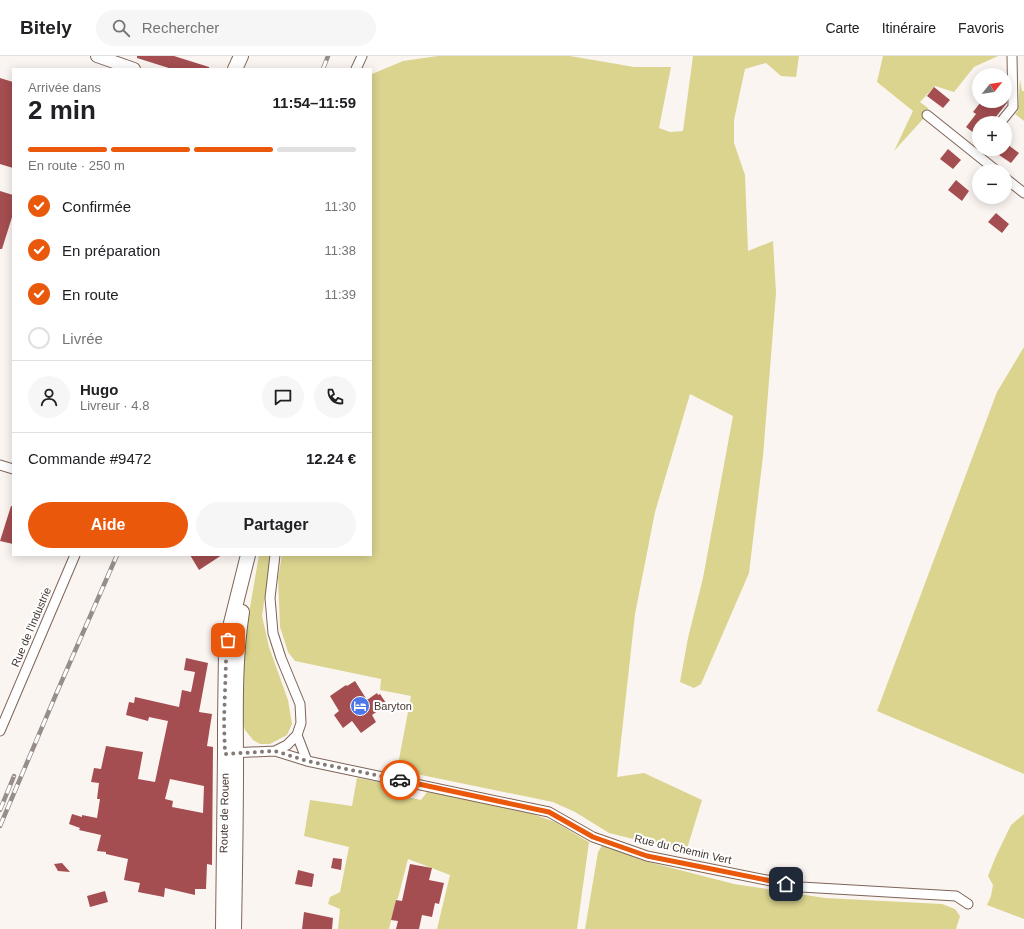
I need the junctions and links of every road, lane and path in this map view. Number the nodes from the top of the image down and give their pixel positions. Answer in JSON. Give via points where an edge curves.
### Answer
{"nodes":[{"id":1,"x":97,"y":56,"type":"edge"},
{"id":2,"x":241,"y":56,"type":"edge"},
{"id":3,"x":362,"y":56,"type":"edge"},
{"id":4,"x":1012,"y":56,"type":"edge"},
{"id":5,"x":131,"y":68,"type":"edge"},
{"id":6,"x":235,"y":68,"type":"edge"},
{"id":7,"x":356,"y":68,"type":"edge"},
{"id":8,"x":927,"y":115,"type":"dead end"},
{"id":9,"x":1006,"y":116,"type":"edge"},
{"id":10,"x":972,"y":147,"type":"edge"},
{"id":11,"x":982,"y":156,"type":"edge"},
{"id":12,"x":990,"y":164,"type":"edge"},
{"id":13,"x":1012,"y":184,"type":"edge"},
{"id":14,"x":1024,"y":193,"type":"edge"},
{"id":15,"x":0,"y":465,"type":"edge"},
{"id":16,"x":12,"y":469,"type":"edge"},
{"id":17,"x":75,"y":556,"type":"edge"},
{"id":18,"x":248,"y":556,"type":"edge"},
{"id":19,"x":275,"y":556,"type":"edge"},
{"id":20,"x":0,"y":731,"type":"edge"},
{"id":21,"x":297,"y":735,"type":"junction"},
{"id":22,"x":275,"y":751,"type":"junction"},
{"id":23,"x":231,"y":753,"type":"junction"},
{"id":24,"x":307,"y":761,"type":"junction"},
{"id":25,"x":968,"y":904,"type":"dead end"},
{"id":26,"x":223,"y":929,"type":"edge"},
{"id":27,"x":234,"y":929,"type":"edge"}],
"edges":[{"from":1,"to":5,"type":"main road"},
{"from":2,"to":6,"type":"main road"},
{"from":3,"to":7,"type":"street"},
{"from":4,"to":9,"type":"street","via":[[1013,107]]},
{"from":8,"to":10,"type":"street"},
{"from":11,"to":12,"type":"street"},
{"from":13,"to":14,"type":"street"},
{"from":15,"to":16,"type":"street"},
{"from":17,"to":20,"type":"street","name":"Rue de l'Industrie"},
{"from":18,"to":23,"type":"main road","name":"Route de Rouen","via":[[226,649],[224,722]]},
{"from":19,"to":21,"type":"street","via":[[270,598],[273,633],[300,704],[301,723]]},
{"from":21,"to":22,"type":"street","via":[[287,745]]},
{"from":21,"to":24,"type":"street"},
{"from":22,"to":23,"type":"street","name":"Rue du Chemin Vert"},
{"from":22,"to":24,"type":"street","name":"Rue du Chemin Vert"},
{"from":23,"to":26,"type":"main road","name":"Route de Rouen"},
{"from":23,"to":27,"type":"main road","name":"Route de Rouen"},
{"from":24,"to":25,"type":"street","name":"Rue du Chemin Vert","via":[[549,812],[593,837],[647,856],[801,887],[956,896]]}]}
